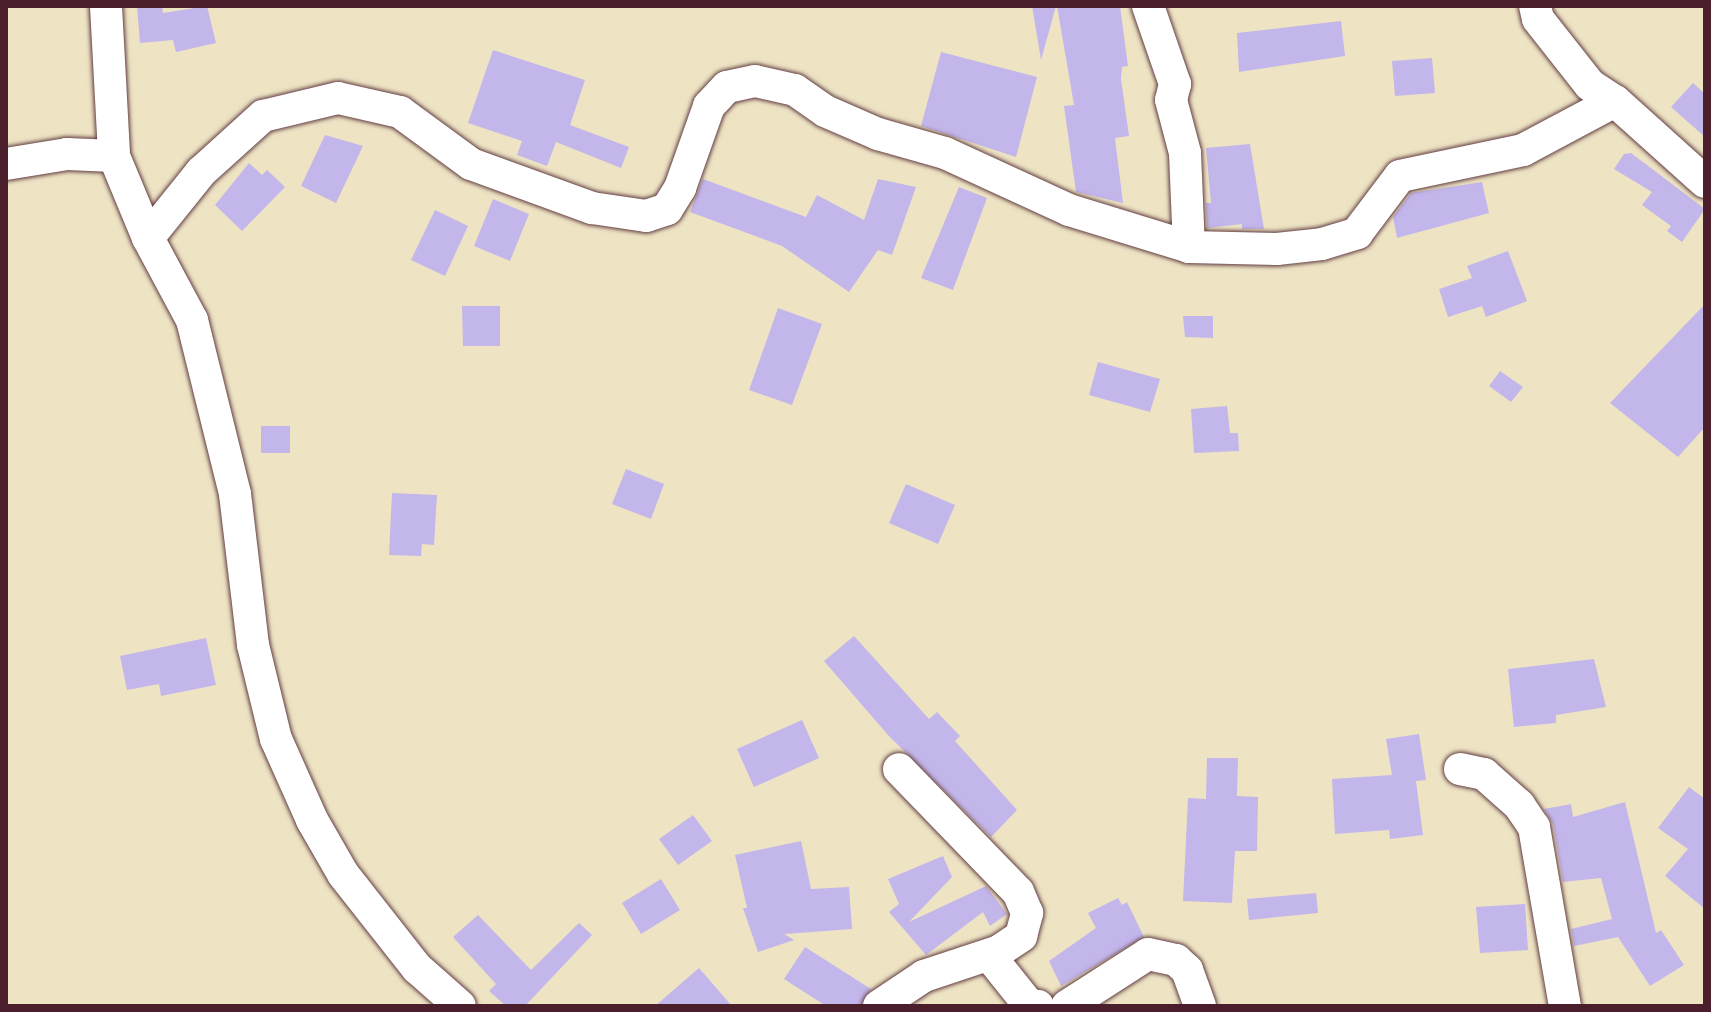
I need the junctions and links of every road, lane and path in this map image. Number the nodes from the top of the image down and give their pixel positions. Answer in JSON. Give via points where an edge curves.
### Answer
{"nodes":[{"id":1,"x":106,"y":6,"type":"edge"},
{"id":2,"x":1148,"y":6,"type":"edge"},
{"id":3,"x":1535,"y":6,"type":"edge"},
{"id":4,"x":1615,"y":101,"type":"junction"},
{"id":5,"x":114,"y":156,"type":"junction"},
{"id":6,"x":6,"y":164,"type":"edge"},
{"id":7,"x":1705,"y":182,"type":"edge"},
{"id":8,"x":148,"y":238,"type":"junction"},
{"id":9,"x":1189,"y":247,"type":"junction"},
{"id":10,"x":899,"y":769,"type":"dead end"},
{"id":11,"x":1460,"y":769,"type":"dead end"},
{"id":12,"x":989,"y":955,"type":"junction"},
{"id":13,"x":460,"y":1006,"type":"edge"},
{"id":14,"x":879,"y":1006,"type":"edge"},
{"id":15,"x":1038,"y":1006,"type":"edge"},
{"id":16,"x":1067,"y":1006,"type":"edge"},
{"id":17,"x":1200,"y":1006,"type":"edge"},
{"id":18,"x":1565,"y":1006,"type":"edge"}],
"edges":[{"from":1,"to":5,"type":"street"},
{"from":2,"to":9,"type":"street","via":[[1175,84],[1171,100],[1185,153]]},
{"from":3,"to":4,"type":"street","via":[[1538,19],[1590,85]]},
{"from":4,"to":7,"type":"street"},
{"from":4,"to":9,"type":"street","via":[[1523,150],[1400,176],[1357,233],[1277,249]]},
{"from":5,"to":6,"type":"street","via":[[67,154]]},
{"from":5,"to":8,"type":"street"},
{"from":8,"to":9,"type":"street","via":[[201,172],[263,116],[338,98],[400,112],[471,164],[592,208],[646,216],[667,209],[680,188],[709,106],[727,87],[755,81],[795,90],[838,116],[945,153],[1069,210]]},
{"from":8,"to":13,"type":"street","via":[[192,320],[220,426],[235,494],[253,645],[276,739],[343,874],[417,968]]},
{"from":10,"to":12,"type":"street","via":[[1018,892],[1027,913],[1021,936]]},
{"from":11,"to":18,"type":"street","via":[[1484,774],[1519,805],[1534,827]]},
{"from":12,"to":14,"type":"street","via":[[924,976]]},
{"from":12,"to":15,"type":"street","via":[[1029,1005]]},
{"from":16,"to":17,"type":"street","via":[[1148,954],[1176,960],[1187,970]]}]}
